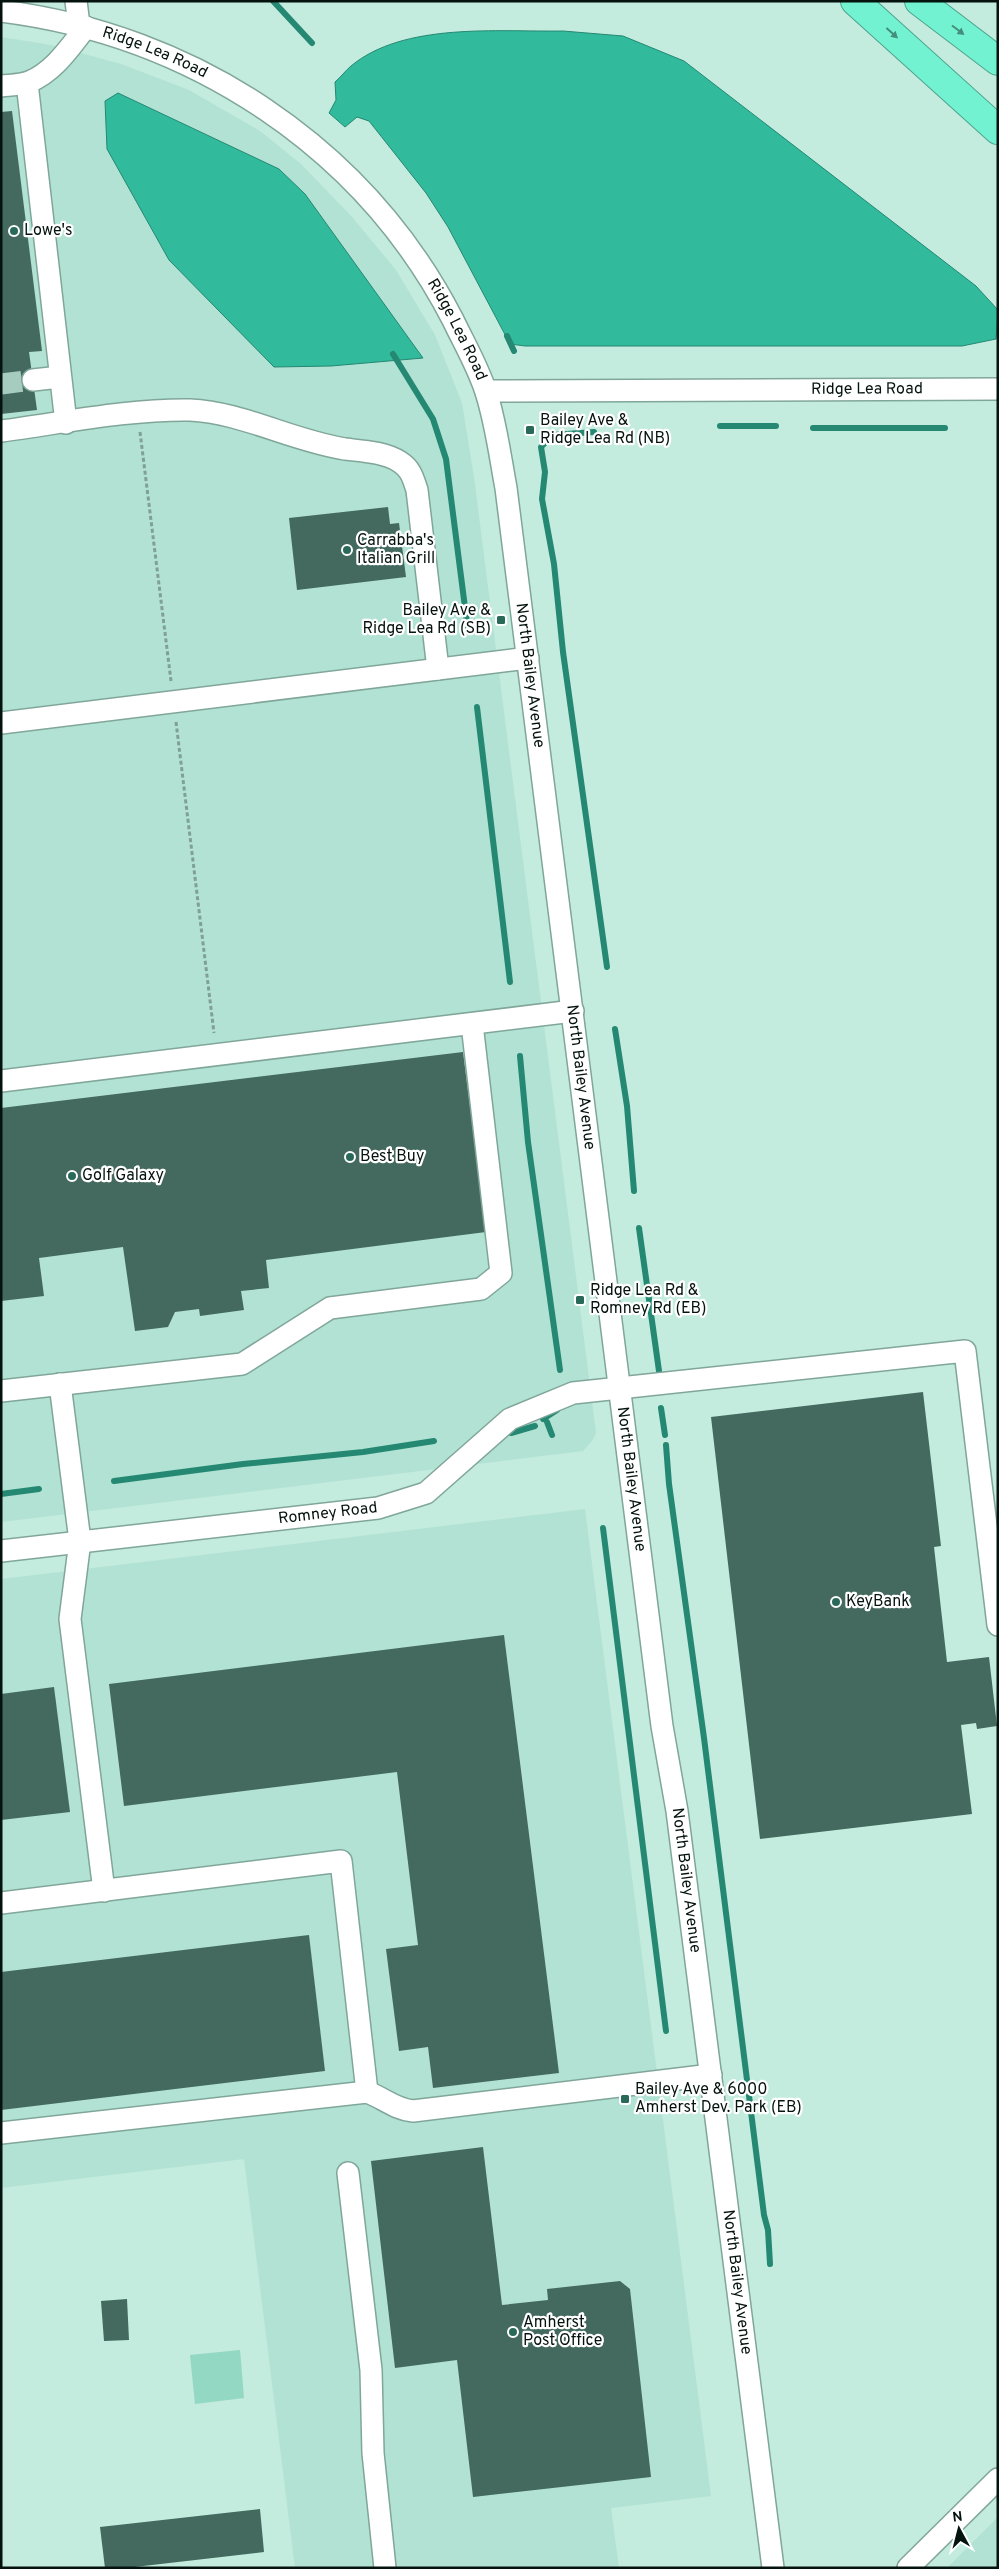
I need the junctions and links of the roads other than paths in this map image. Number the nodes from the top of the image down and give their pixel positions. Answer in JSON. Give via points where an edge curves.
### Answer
{"nodes":[{"id":1,"x":76,"y":1,"type":"edge"},
{"id":2,"x":855,"y":1,"type":"edge"},
{"id":3,"x":919,"y":1,"type":"edge"},
{"id":4,"x":1,"y":11,"type":"edge"},
{"id":5,"x":82,"y":26,"type":"junction"},
{"id":6,"x":998,"y":61,"type":"edge"},
{"id":7,"x":27,"y":82,"type":"junction"},
{"id":8,"x":1,"y":86,"type":"edge"},
{"id":9,"x":998,"y":130,"type":"edge"},
{"id":10,"x":60,"y":377,"type":"junction"},
{"id":11,"x":33,"y":380,"type":"tunnel mouth"},
{"id":12,"x":998,"y":389,"type":"edge"},
{"id":13,"x":486,"y":391,"type":"junction"},
{"id":14,"x":66,"y":423,"type":"junction"},
{"id":15,"x":1,"y":431,"type":"edge"},
{"id":16,"x":528,"y":658,"type":"junction"},
{"id":17,"x":438,"y":669,"type":"junction"},
{"id":18,"x":1,"y":723,"type":"edge"},
{"id":19,"x":573,"y":1011,"type":"junction"},
{"id":20,"x":472,"y":1024,"type":"junction"},
{"id":21,"x":1,"y":1081,"type":"edge"},
{"id":22,"x":60,"y":1384,"type":"junction"},
{"id":23,"x":620,"y":1390,"type":"junction"},
{"id":24,"x":1,"y":1391,"type":"edge"},
{"id":25,"x":80,"y":1541,"type":"junction"},
{"id":26,"x":1,"y":1551,"type":"edge"},
{"id":27,"x":998,"y":1625,"type":"edge"},
{"id":28,"x":104,"y":1890,"type":"junction"},
{"id":29,"x":1,"y":1903,"type":"edge"},
{"id":30,"x":711,"y":2076,"type":"junction"},
{"id":31,"x":367,"y":2092,"type":"junction"},
{"id":32,"x":1,"y":2133,"type":"edge"},
{"id":33,"x":348,"y":2173,"type":"dead end"},
{"id":34,"x":998,"y":2479,"type":"edge"},
{"id":35,"x":385,"y":2568,"type":"edge"},
{"id":36,"x":773,"y":2568,"type":"edge"},
{"id":37,"x":908,"y":2568,"type":"edge"}],
"edges":[{"from":1,"to":5,"type":"street"},
{"from":2,"to":9,"type":"highway","one_way":true},
{"from":3,"to":6,"type":"highway","one_way":true},
{"from":4,"to":5,"type":"street","name":"Ridge Lea Road"},
{"from":5,"to":7,"type":"street","via":[[58,62]]},
{"from":5,"to":13,"type":"street","name":"Ridge Lea Road","via":[[181,60],[222,81],[275,114],[324,153],[364,192],[411,250],[436,287]]},
{"from":7,"to":8,"type":"street"},
{"from":7,"to":10,"type":"street"},
{"from":10,"to":11,"type":"street"},
{"from":10,"to":14,"type":"street"},
{"from":12,"to":13,"type":"street","name":"Ridge Lea Road"},
{"from":13,"to":16,"type":"street","name":"North Bailey Avenue","via":[[506,488]]},
{"from":14,"to":15,"type":"street"},
{"from":14,"to":17,"type":"street","via":[[154,411],[192,410],[226,416],[301,439],[382,454],[400,461],[412,473],[417,490]]},
{"from":16,"to":17,"type":"street"},
{"from":16,"to":19,"type":"street","name":"North Bailey Avenue"},
{"from":17,"to":18,"type":"street"},
{"from":19,"to":20,"type":"street"},
{"from":19,"to":23,"type":"street","name":"North Bailey Avenue"},
{"from":20,"to":21,"type":"street"},
{"from":20,"to":22,"type":"street","via":[[501,1274],[481,1289],[330,1308],[242,1364]]},
{"from":22,"to":24,"type":"street"},
{"from":22,"to":25,"type":"street"},
{"from":23,"to":25,"type":"street","name":"Romney Road","via":[[573,1393],[510,1419],[426,1492],[378,1508]]},
{"from":23,"to":27,"type":"street","name":"Romney Road","via":[[965,1351]]},
{"from":23,"to":30,"type":"street","name":"North Bailey Avenue","via":[[662,1726],[678,1811]]},
{"from":25,"to":26,"type":"street","name":"Romney Road"},
{"from":25,"to":28,"type":"street","via":[[70,1619]]},
{"from":28,"to":29,"type":"street"},
{"from":28,"to":31,"type":"street","via":[[341,1862]]},
{"from":30,"to":31,"type":"street","via":[[413,2111],[401,2110],[380,2096]]},
{"from":30,"to":36,"type":"street","name":"North Bailey Avenue"},
{"from":31,"to":32,"type":"street"},
{"from":33,"to":35,"type":"street","via":[[370,2370],[373,2453]]},
{"from":34,"to":37,"type":"street"}]}
